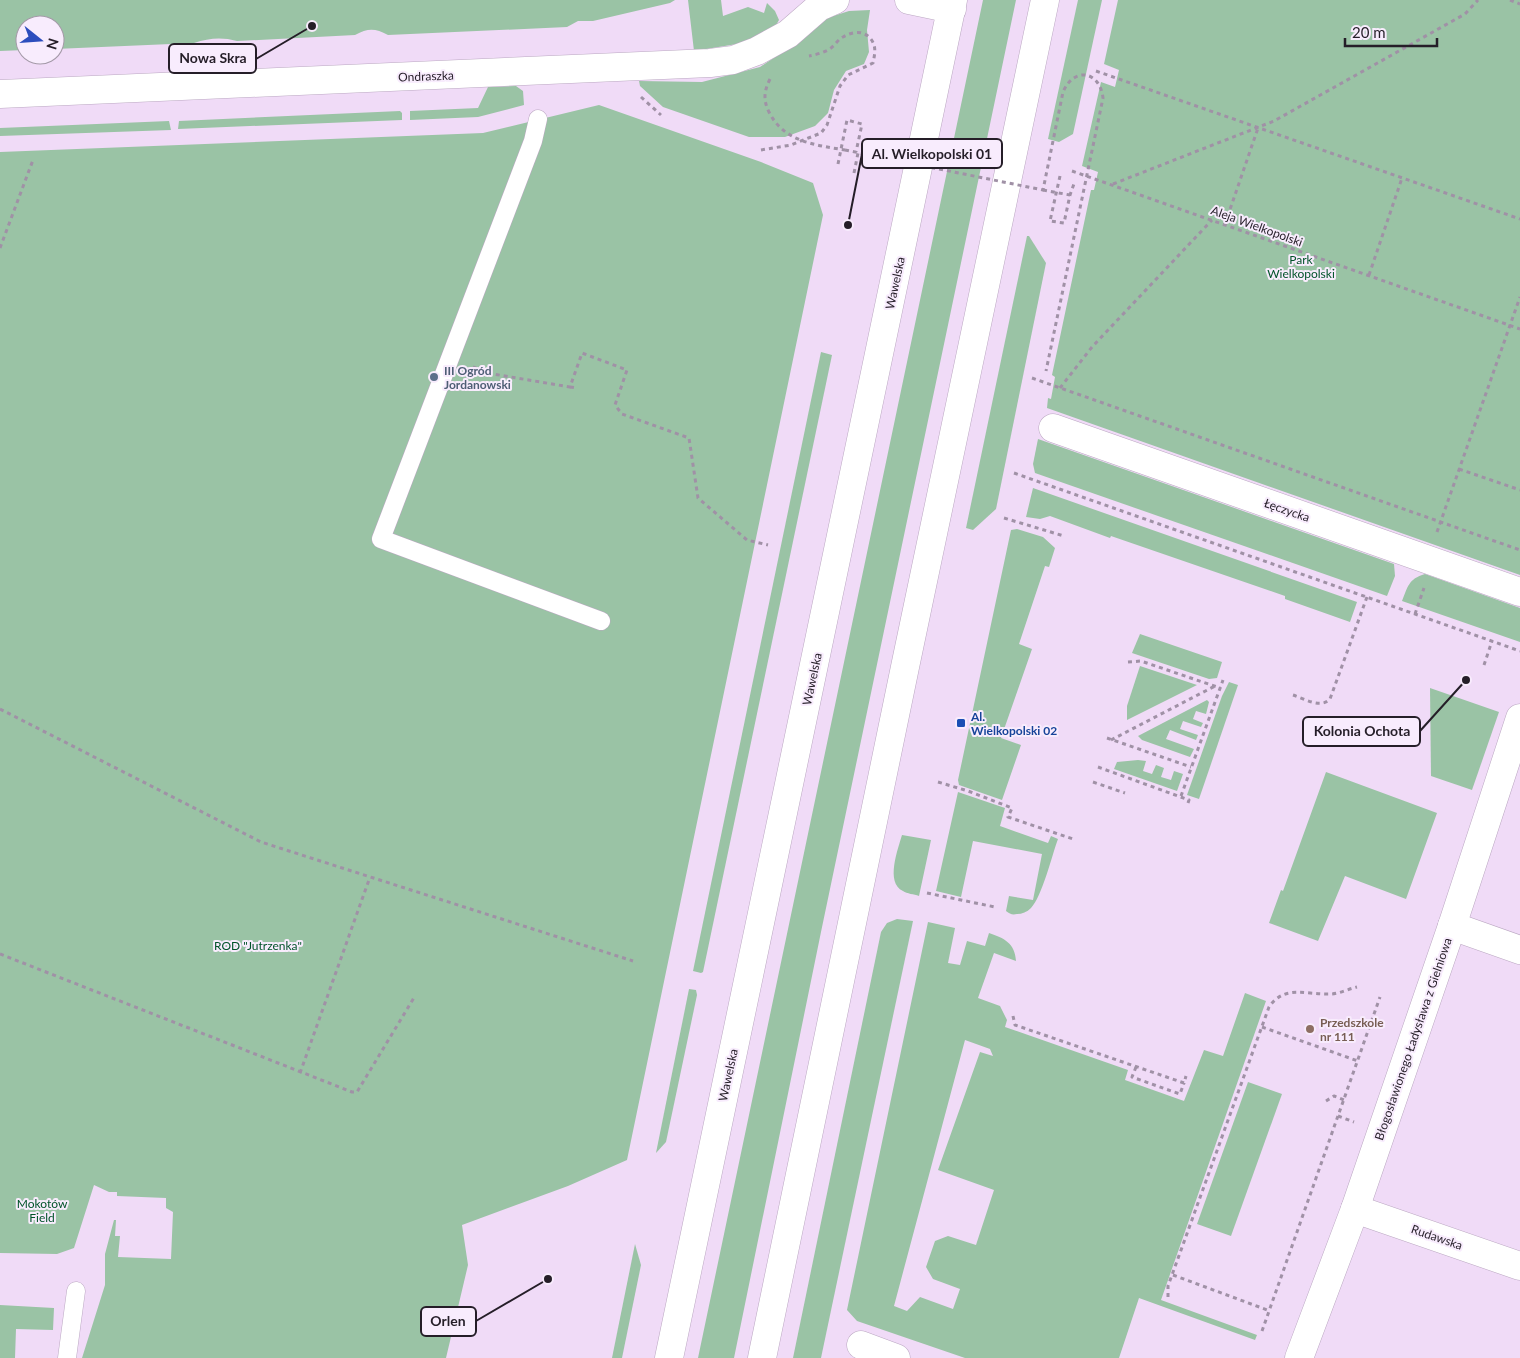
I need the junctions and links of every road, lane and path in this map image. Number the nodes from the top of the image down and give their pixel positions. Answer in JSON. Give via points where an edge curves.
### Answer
{"nodes":[{"id":1,"x":910,"y":0,"type":"edge"},
{"id":2,"x":1046,"y":0,"type":"edge"},
{"id":3,"x":1478,"y":0,"type":"edge"},
{"id":4,"x":1510,"y":0,"type":"edge"},
{"id":5,"x":819,"y":2,"type":"edge"},
{"id":6,"x":952,"y":4,"type":"edge"},
{"id":7,"x":1520,"y":4,"type":"edge"},
{"id":8,"x":802,"y":56,"type":"dead end"},
{"id":9,"x":1096,"y":71,"type":"dead end"},
{"id":10,"x":773,"y":72,"type":"dead end"},
{"id":11,"x":0,"y":94,"type":"edge"},
{"id":12,"x":538,"y":119,"type":"dead end"},
{"id":13,"x":1259,"y":128,"type":"junction"},
{"id":14,"x":802,"y":140,"type":"junction"},
{"id":15,"x":761,"y":150,"type":"dead end"},
{"id":16,"x":857,"y":152,"type":"junction"},
{"id":17,"x":33,"y":160,"type":"dead end"},
{"id":18,"x":838,"y":164,"type":"dead end"},
{"id":19,"x":855,"y":168,"type":"dead end"},
{"id":20,"x":1072,"y":171,"type":"dead end"},
{"id":21,"x":1060,"y":176,"type":"dead end"},
{"id":22,"x":1402,"y":178,"type":"junction"},
{"id":23,"x":1075,"y":182,"type":"dead end"},
{"id":24,"x":1113,"y":184,"type":"junction"},
{"id":25,"x":1043,"y":190,"type":"junction"},
{"id":26,"x":1070,"y":195,"type":"junction"},
{"id":27,"x":1520,"y":219,"type":"edge"},
{"id":28,"x":1213,"y":220,"type":"junction"},
{"id":29,"x":1226,"y":224,"type":"junction"},
{"id":30,"x":0,"y":248,"type":"edge"},
{"id":31,"x":1369,"y":275,"type":"junction"},
{"id":32,"x":1520,"y":297,"type":"edge"},
{"id":33,"x":1510,"y":326,"type":"junction"},
{"id":34,"x":1520,"y":329,"type":"edge"},
{"id":35,"x":450,"y":358,"type":"junction"},
{"id":36,"x":1046,"y":371,"type":"dead end"},
{"id":37,"x":1032,"y":378,"type":"dead end"},
{"id":38,"x":570,"y":387,"type":"junction"},
{"id":39,"x":577,"y":388,"type":"dead end"},
{"id":40,"x":1060,"y":388,"type":"junction"},
{"id":41,"x":1054,"y":428,"type":"dead end"},
{"id":42,"x":1459,"y":469,"type":"junction"},
{"id":43,"x":1014,"y":473,"type":"dead end"},
{"id":44,"x":1520,"y":490,"type":"edge"},
{"id":45,"x":1004,"y":518,"type":"dead end"},
{"id":46,"x":1441,"y":522,"type":"junction"},
{"id":47,"x":1064,"y":536,"type":"dead end"},
{"id":48,"x":768,"y":545,"type":"dead end"},
{"id":49,"x":1520,"y":550,"type":"edge"},
{"id":50,"x":1433,"y":561,"type":"junction"},
{"id":51,"x":1520,"y":592,"type":"edge"},
{"id":52,"x":1367,"y":597,"type":"junction"},
{"id":53,"x":1415,"y":614,"type":"junction"},
{"id":54,"x":601,"y":621,"type":"dead end"},
{"id":55,"x":1492,"y":641,"type":"junction"},
{"id":56,"x":1520,"y":651,"type":"edge"},
{"id":57,"x":1128,"y":662,"type":"dead end"},
{"id":58,"x":1484,"y":665,"type":"dead end"},
{"id":59,"x":1223,"y":680,"type":"dead end"},
{"id":60,"x":1215,"y":686,"type":"junction"},
{"id":61,"x":1220,"y":688,"type":"junction"},
{"id":62,"x":1293,"y":695,"type":"dead end"},
{"id":63,"x":0,"y":710,"type":"edge"},
{"id":64,"x":1520,"y":718,"type":"edge"},
{"id":65,"x":1191,"y":767,"type":"junction"},
{"id":66,"x":1098,"y":768,"type":"dead end"},
{"id":67,"x":938,"y":782,"type":"dead end"},
{"id":68,"x":1093,"y":782,"type":"dead end"},
{"id":69,"x":1125,"y":793,"type":"dead end"},
{"id":70,"x":1181,"y":796,"type":"junction"},
{"id":71,"x":1188,"y":803,"type":"dead end"},
{"id":72,"x":1073,"y":839,"type":"dead end"},
{"id":73,"x":370,"y":877,"type":"junction"},
{"id":74,"x":927,"y":892,"type":"dead end"},
{"id":75,"x":995,"y":907,"type":"dead end"},
{"id":76,"x":1452,"y":926,"type":"junction"},
{"id":77,"x":1520,"y":950,"type":"edge"},
{"id":78,"x":0,"y":954,"type":"edge"},
{"id":79,"x":633,"y":962,"type":"dead end"},
{"id":80,"x":1357,"y":987,"type":"dead end"},
{"id":81,"x":415,"y":996,"type":"dead end"},
{"id":82,"x":1380,"y":997,"type":"dead end"},
{"id":83,"x":1013,"y":1016,"type":"dead end"},
{"id":84,"x":1262,"y":1027,"type":"junction"},
{"id":85,"x":1358,"y":1061,"type":"junction"},
{"id":86,"x":1136,"y":1066,"type":"junction"},
{"id":87,"x":300,"y":1073,"type":"junction"},
{"id":88,"x":1186,"y":1076,"type":"dead end"},
{"id":89,"x":1184,"y":1083,"type":"junction"},
{"id":90,"x":1326,"y":1100,"type":"dead end"},
{"id":91,"x":1344,"y":1100,"type":"junction"},
{"id":92,"x":1338,"y":1116,"type":"junction"},
{"id":93,"x":1355,"y":1122,"type":"dead end"},
{"id":94,"x":1355,"y":1209,"type":"junction"},
{"id":95,"x":1520,"y":1266,"type":"edge"},
{"id":96,"x":1172,"y":1276,"type":"junction"},
{"id":97,"x":76,"y":1291,"type":"dead end"},
{"id":98,"x":1168,"y":1296,"type":"dead end"},
{"id":99,"x":1270,"y":1311,"type":"junction"},
{"id":100,"x":1262,"y":1332,"type":"dead end"},
{"id":101,"x":861,"y":1346,"type":"dead end"},
{"id":102,"x":67,"y":1358,"type":"edge"},
{"id":103,"x":669,"y":1358,"type":"edge"},
{"id":104,"x":762,"y":1358,"type":"edge"},
{"id":105,"x":896,"y":1358,"type":"edge"},
{"id":106,"x":1300,"y":1358,"type":"edge"}],
"edges":[{"from":1,"to":6,"type":"main road"},
{"from":2,"to":104,"type":"main road"},
{"from":3,"to":13,"type":"path","via":[[1465,14]]},
{"from":4,"to":7,"type":"path"},
{"from":5,"to":11,"type":"main road","name":"Ondraszka","via":[[788,34],[733,60],[710,64]]},
{"from":6,"to":103,"type":"main road","name":"Wawelska"},
{"from":8,"to":14,"type":"path","via":[[830,50],[843,37],[857,32],[866,34],[876,50],[873,63],[848,75],[840,86],[827,125],[821,133]]},
{"from":9,"to":13,"type":"path"},
{"from":10,"to":14,"type":"path","via":[[764,90],[765,105],[778,128]]},
{"from":12,"to":35,"type":"lane","via":[[533,141]]},
{"from":13,"to":22,"type":"path"},
{"from":13,"to":24,"type":"path"},
{"from":13,"to":29,"type":"path"},
{"from":14,"to":15,"type":"path"},
{"from":14,"to":16,"type":"path","bridge":true},
{"from":16,"to":18,"type":"path","via":[[862,124],[847,120]]},
{"from":16,"to":19,"type":"path","via":[[854,173]]},
{"from":16,"to":25,"type":"path","bridge":true},
{"from":17,"to":30,"type":"path"},
{"from":20,"to":24,"type":"path","name":"Aleja Wielkopolski"},
{"from":21,"to":26,"type":"path","via":[[1050,221],[1064,224]]},
{"from":22,"to":27,"type":"path"},
{"from":22,"to":31,"type":"path"},
{"from":23,"to":26,"type":"path"},
{"from":24,"to":28,"type":"path","name":"Aleja Wielkopolski"},
{"from":25,"to":26,"type":"path"},
{"from":25,"to":36,"type":"path","bridge":true,"via":[[1066,83],[1084,74],[1091,76],[1102,88],[1103,98]]},
{"from":28,"to":29,"type":"path","name":"Aleja Wielkopolski"},
{"from":28,"to":40,"type":"path","via":[[1092,347]]},
{"from":29,"to":31,"type":"path","name":"Aleja Wielkopolski"},
{"from":31,"to":33,"type":"path","name":"Aleja Wielkopolski"},
{"from":32,"to":33,"type":"path"},
{"from":33,"to":34,"type":"path","name":"Aleja Wielkopolski"},
{"from":33,"to":42,"type":"path"},
{"from":35,"to":38,"type":"path","via":[[494,374]]},
{"from":35,"to":54,"type":"lane","via":[[381,539]]},
{"from":37,"to":40,"type":"path"},
{"from":38,"to":39,"type":"path"},
{"from":38,"to":48,"type":"path","via":[[582,353],[627,370],[615,405],[622,414],[689,438],[698,498],[747,540]]},
{"from":40,"to":46,"type":"path"},
{"from":41,"to":50,"type":"main road","name":"Łęczycka"},
{"from":42,"to":44,"type":"path"},
{"from":42,"to":46,"type":"path"},
{"from":43,"to":52,"type":"path"},
{"from":45,"to":47,"type":"path"},
{"from":46,"to":49,"type":"path"},
{"from":46,"to":50,"type":"path","via":[[1434,541]]},
{"from":50,"to":51,"type":"main road","name":"Łęczycka"},
{"from":50,"to":53,"type":"path"},
{"from":52,"to":53,"type":"path"},
{"from":52,"to":62,"type":"path","via":[[1330,699],[1321,704]]},
{"from":53,"to":55,"type":"path"},
{"from":55,"to":56,"type":"path"},
{"from":55,"to":58,"type":"path"},
{"from":57,"to":60,"type":"path","via":[[1142,661]]},
{"from":59,"to":61,"type":"path"},
{"from":60,"to":61,"type":"path"},
{"from":60,"to":65,"type":"path","via":[[1109,739]]},
{"from":61,"to":65,"type":"path"},
{"from":63,"to":73,"type":"path","via":[[261,842]]},
{"from":64,"to":76,"type":"main road","name":"Błogosławionego Ładysława z Gielniowa"},
{"from":65,"to":70,"type":"path"},
{"from":66,"to":70,"type":"path"},
{"from":67,"to":72,"type":"path","via":[[1012,808],[1008,818]]},
{"from":68,"to":69,"type":"path"},
{"from":70,"to":71,"type":"path","via":[[1189,800]]},
{"from":73,"to":79,"type":"path"},
{"from":73,"to":87,"type":"path"},
{"from":74,"to":75,"type":"path"},
{"from":76,"to":77,"type":"main road"},
{"from":76,"to":94,"type":"main road","name":"Błogosławionego Ładysława z Gielniowa"},
{"from":78,"to":87,"type":"path"},
{"from":80,"to":84,"type":"path","via":[[1332,994],[1284,993],[1274,999]]},
{"from":81,"to":87,"type":"path","via":[[357,1092],[342,1090]]},
{"from":82,"to":85,"type":"path"},
{"from":83,"to":86,"type":"path","via":[[1015,1025]]},
{"from":84,"to":85,"type":"path"},
{"from":84,"to":96,"type":"path"},
{"from":85,"to":91,"type":"path"},
{"from":86,"to":89,"type":"path"},
{"from":86,"to":89,"type":"path","via":[[1132,1077],[1156,1086],[1180,1094]]},
{"from":88,"to":89,"type":"path"},
{"from":90,"to":91,"type":"path","via":[[1334,1096]]},
{"from":91,"to":92,"type":"path"},
{"from":92,"to":93,"type":"path"},
{"from":92,"to":99,"type":"path"},
{"from":94,"to":95,"type":"main road","name":"Rudawska"},
{"from":94,"to":106,"type":"main road","name":"Błogosławionego Ładysława z Gielniowa"},
{"from":96,"to":98,"type":"path"},
{"from":96,"to":99,"type":"path"},
{"from":97,"to":102,"type":"lane"},
{"from":99,"to":100,"type":"path"},
{"from":101,"to":105,"type":"main road"}]}
